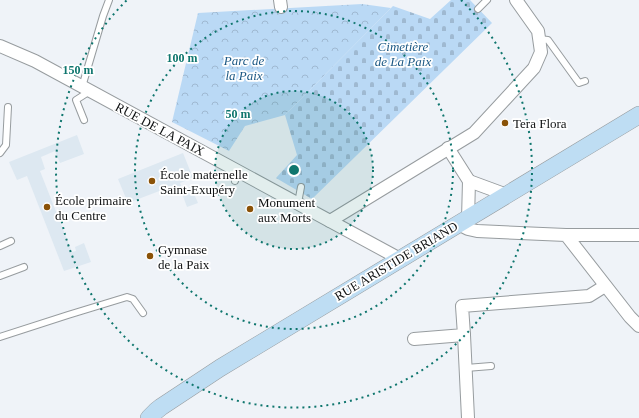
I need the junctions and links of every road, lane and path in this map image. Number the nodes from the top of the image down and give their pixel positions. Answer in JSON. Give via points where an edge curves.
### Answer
{"nodes":[{"id":1,"x":109,"y":0,"type":"edge"},
{"id":2,"x":487,"y":0,"type":"edge"},
{"id":3,"x":516,"y":0,"type":"edge"},
{"id":4,"x":478,"y":9,"type":"dead end"},
{"id":5,"x":539,"y":39,"type":"junction"},
{"id":6,"x":0,"y":46,"type":"edge"},
{"id":7,"x":585,"y":81,"type":"dead end"},
{"id":8,"x":86,"y":89,"type":"junction"},
{"id":9,"x":8,"y":107,"type":"dead end"},
{"id":10,"x":639,"y":115,"type":"edge"},
{"id":11,"x":84,"y":120,"type":"dead end"},
{"id":12,"x":448,"y":148,"type":"junction"},
{"id":13,"x":0,"y":153,"type":"edge"},
{"id":14,"x":469,"y":181,"type":"junction"},
{"id":15,"x":301,"y":187,"type":"dead end"},
{"id":16,"x":507,"y":195,"type":"junction"},
{"id":17,"x":291,"y":203,"type":"junction"},
{"id":18,"x":330,"y":221,"type":"junction"},
{"id":19,"x":463,"y":222,"type":"junction"},
{"id":20,"x":566,"y":235,"type":"junction"},
{"id":21,"x":639,"y":235,"type":"edge"},
{"id":22,"x":11,"y":241,"type":"dead end"},
{"id":23,"x":0,"y":246,"type":"edge"},
{"id":24,"x":400,"y":259,"type":"junction"},
{"id":25,"x":24,"y":266,"type":"dead end"},
{"id":26,"x":0,"y":276,"type":"edge"},
{"id":27,"x":605,"y":286,"type":"junction"},
{"id":28,"x":143,"y":313,"type":"dead end"},
{"id":29,"x":639,"y":326,"type":"edge"},
{"id":30,"x":464,"y":334,"type":"junction"},
{"id":31,"x":0,"y":337,"type":"edge"},
{"id":32,"x":414,"y":339,"type":"dead end"},
{"id":33,"x":492,"y":366,"type":"dead end"},
{"id":34,"x":466,"y":368,"type":"junction"},
{"id":35,"x":152,"y":414,"type":"edge"},
{"id":36,"x":135,"y":418,"type":"edge"},
{"id":37,"x":468,"y":418,"type":"edge"}],
"edges":[{"from":1,"to":8,"type":"lane"},
{"from":2,"to":4,"type":"lane"},
{"from":3,"to":5,"type":"street","via":[[538,31]]},
{"from":5,"to":7,"type":"lane","via":[[548,40],[579,83]]},
{"from":5,"to":12,"type":"street","via":[[541,52],[534,68],[474,133]]},
{"from":6,"to":8,"type":"street","name":"RUE DE LA PAIX","via":[[35,61]]},
{"from":8,"to":11,"type":"lane","via":[[76,100]]},
{"from":8,"to":17,"type":"street","name":"RUE DE LA PAIX","via":[[236,176]]},
{"from":9,"to":13,"type":"lane","via":[[6,146]]},
{"from":10,"to":16,"type":"main road","name":"RUE ARISTIDE BRIAND"},
{"from":12,"to":14,"type":"street"},
{"from":12,"to":18,"type":"street"},
{"from":14,"to":16,"type":"street"},
{"from":14,"to":19,"type":"street"},
{"from":15,"to":17,"type":"lane"},
{"from":16,"to":19,"type":"main road","name":"RUE ARISTIDE BRIAND"},
{"from":17,"to":18,"type":"street","name":"RUE DE LA PAIX"},
{"from":18,"to":24,"type":"street","name":"RUE DE LA PAIX"},
{"from":19,"to":20,"type":"street","via":[[468,229],[477,231]]},
{"from":19,"to":24,"type":"main road","name":"RUE ARISTIDE BRIAND"},
{"from":20,"to":21,"type":"street"},
{"from":20,"to":27,"type":"street"},
{"from":22,"to":23,"type":"lane"},
{"from":24,"to":35,"type":"main road","name":"RUE ARISTIDE BRIAND","via":[[220,368]]},
{"from":25,"to":26,"type":"lane"},
{"from":27,"to":29,"type":"street"},
{"from":27,"to":30,"type":"street","via":[[589,296],[462,306]]},
{"from":28,"to":31,"type":"lane","via":[[133,299],[127,297]]},
{"from":30,"to":32,"type":"street"},
{"from":30,"to":34,"type":"street"},
{"from":33,"to":34,"type":"lane"},
{"from":34,"to":37,"type":"street"},
{"from":35,"to":36,"type":"main road","name":"RUE ARISTIDE BRIAND"}]}
